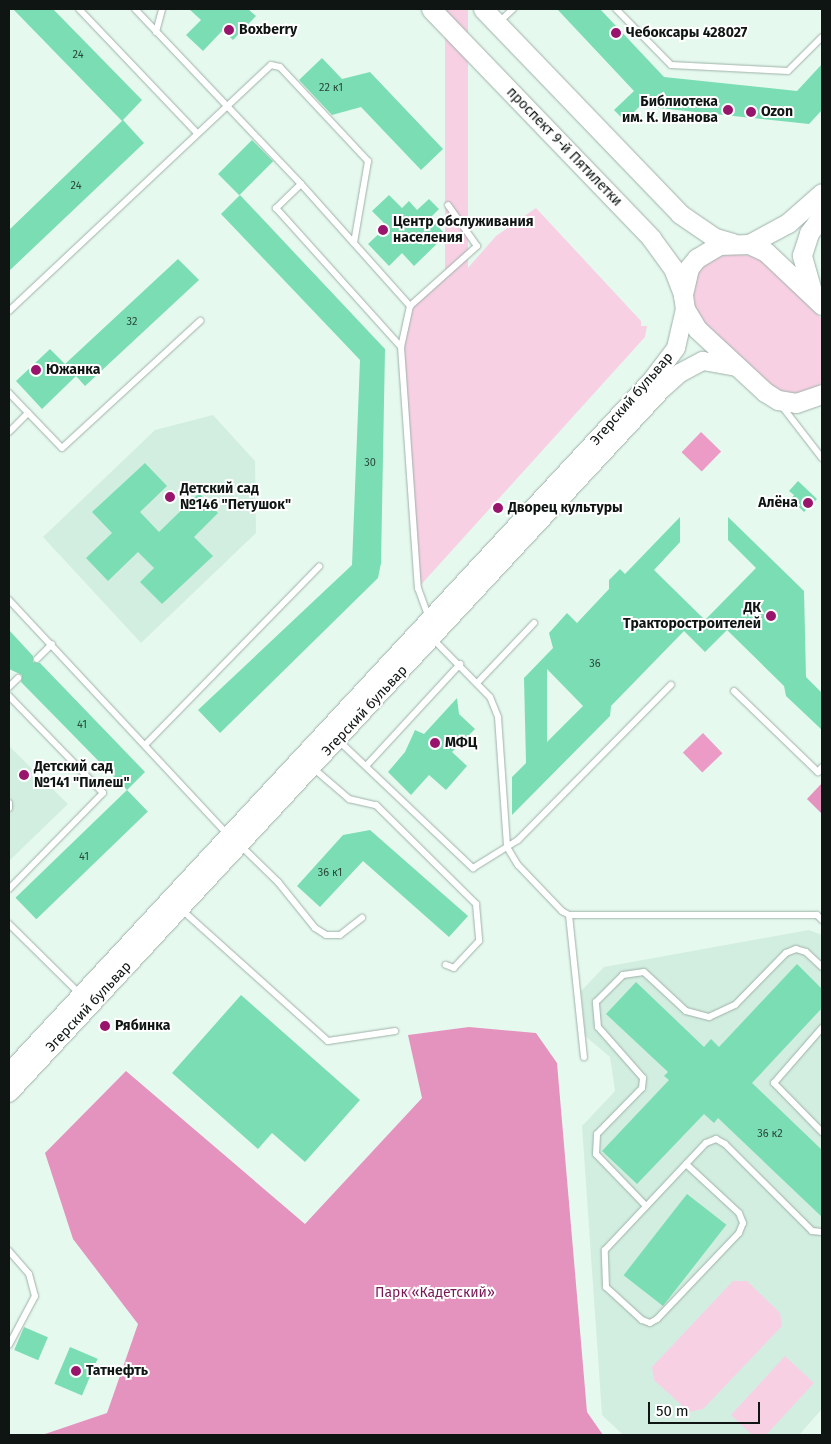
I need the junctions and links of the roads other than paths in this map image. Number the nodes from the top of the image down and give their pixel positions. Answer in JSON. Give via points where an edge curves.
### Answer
{"nodes":[{"id":1,"x":79,"y":9,"type":"edge"},
{"id":2,"x":135,"y":9,"type":"edge"},
{"id":3,"x":162,"y":9,"type":"edge"},
{"id":4,"x":431,"y":9,"type":"edge"},
{"id":5,"x":483,"y":9,"type":"edge"},
{"id":6,"x":513,"y":9,"type":"edge"},
{"id":7,"x":616,"y":9,"type":"edge"},
{"id":8,"x":498,"y":24,"type":"junction"},
{"id":9,"x":156,"y":32,"type":"junction"},
{"id":10,"x":822,"y":37,"type":"edge"},
{"id":11,"x":224,"y":106,"type":"junction"},
{"id":12,"x":197,"y":133,"type":"junction"},
{"id":13,"x":301,"y":184,"type":"junction"},
{"id":14,"x":822,"y":193,"type":"edge"},
{"id":15,"x":448,"y":205,"type":"dead end"},
{"id":16,"x":822,"y":216,"type":"edge"},
{"id":17,"x":354,"y":243,"type":"junction"},
{"id":18,"x":741,"y":243,"type":"junction"},
{"id":19,"x":818,"y":301,"type":"edge"},
{"id":20,"x":684,"y":302,"type":"junction"},
{"id":21,"x":410,"y":306,"type":"junction"},
{"id":22,"x":9,"y":311,"type":"edge"},
{"id":23,"x":200,"y":320,"type":"dead end"},
{"id":24,"x":401,"y":347,"type":"junction"},
{"id":25,"x":736,"y":366,"type":"junction"},
{"id":26,"x":9,"y":393,"type":"edge"},
{"id":27,"x":822,"y":394,"type":"edge"},
{"id":28,"x":778,"y":400,"type":"junction"},
{"id":29,"x":796,"y":403,"type":"junction"},
{"id":30,"x":822,"y":412,"type":"edge"},
{"id":31,"x":28,"y":413,"type":"junction"},
{"id":32,"x":9,"y":432,"type":"edge"},
{"id":33,"x":822,"y":458,"type":"edge"},
{"id":34,"x":319,"y":567,"type":"dead end"},
{"id":35,"x":9,"y":600,"type":"edge"},
{"id":36,"x":534,"y":623,"type":"dead end"},
{"id":37,"x":431,"y":628,"type":"junction"},
{"id":38,"x":52,"y":644,"type":"junction"},
{"id":39,"x":37,"y":660,"type":"dead end"},
{"id":40,"x":460,"y":664,"type":"junction"},
{"id":41,"x":18,"y":678,"type":"dead end"},
{"id":42,"x":479,"y":681,"type":"junction"},
{"id":43,"x":671,"y":685,"type":"dead end"},
{"id":44,"x":9,"y":687,"type":"edge"},
{"id":45,"x":734,"y":691,"type":"dead end"},
{"id":46,"x":9,"y":696,"type":"edge"},
{"id":47,"x":332,"y":735,"type":"junction"},
{"id":48,"x":146,"y":744,"type":"junction"},
{"id":49,"x":307,"y":763,"type":"junction"},
{"id":50,"x":366,"y":766,"type":"junction"},
{"id":51,"x":822,"y":767,"type":"edge"},
{"id":52,"x":9,"y":803,"type":"edge"},
{"id":53,"x":9,"y":808,"type":"edge"},
{"id":54,"x":235,"y":841,"type":"junction"},
{"id":55,"x":507,"y":847,"type":"junction"},
{"id":56,"x":9,"y":890,"type":"edge"},
{"id":57,"x":181,"y":909,"type":"junction"},
{"id":58,"x":569,"y":915,"type":"junction"},
{"id":59,"x":362,"y":918,"type":"dead end"},
{"id":60,"x":822,"y":920,"type":"edge"},
{"id":61,"x":9,"y":924,"type":"edge"},
{"id":62,"x":446,"y":965,"type":"dead end"},
{"id":63,"x":822,"y":967,"type":"edge"},
{"id":64,"x":86,"y":1000,"type":"junction"},
{"id":65,"x":822,"y":1028,"type":"edge"},
{"id":66,"x":395,"y":1031,"type":"dead end"},
{"id":67,"x":584,"y":1057,"type":"dead end"},
{"id":68,"x":9,"y":1073,"type":"edge"},
{"id":69,"x":9,"y":1093,"type":"edge"},
{"id":70,"x":822,"y":1132,"type":"edge"},
{"id":71,"x":686,"y":1164,"type":"junction"},
{"id":72,"x":646,"y":1206,"type":"junction"},
{"id":73,"x":822,"y":1232,"type":"edge"},
{"id":74,"x":9,"y":1251,"type":"edge"},
{"id":75,"x":9,"y":1345,"type":"edge"}],
"edges":[{"from":1,"to":12,"type":"lane"},
{"from":2,"to":9,"type":"lane"},
{"from":3,"to":9,"type":"lane"},
{"from":4,"to":20,"type":"main road","name":"проспект 9-й Пятилетки","via":[[651,238],[673,268]]},
{"from":5,"to":8,"type":"main road"},
{"from":6,"to":8,"type":"lane"},
{"from":7,"to":10,"type":"lane","via":[[671,65],[788,71]]},
{"from":8,"to":18,"type":"main road","via":[[680,214],[715,238]]},
{"from":9,"to":11,"type":"lane"},
{"from":11,"to":12,"type":"lane"},
{"from":11,"to":13,"type":"lane"},
{"from":11,"to":17,"type":"lane","via":[[262,69],[271,65],[280,68],[368,162]]},
{"from":12,"to":22,"type":"lane"},
{"from":13,"to":17,"type":"lane"},
{"from":13,"to":24,"type":"lane","via":[[276,208]]},
{"from":14,"to":18,"type":"main road","via":[[788,223]]},
{"from":15,"to":21,"type":"lane","via":[[478,246]]},
{"from":16,"to":19,"type":"main road","via":[[809,233],[802,255]]},
{"from":17,"to":21,"type":"lane"},
{"from":18,"to":19,"type":"main road","via":[[766,252]]},
{"from":18,"to":20,"type":"main road","via":[[719,244],[697,258],[687,274]]},
{"from":20,"to":25,"type":"main road","name":"проспект 9-й Пятилетки","via":[[697,329]]},
{"from":20,"to":37,"type":"main road","name":"Эгерский бульвар","via":[[681,337],[666,362]]},
{"from":21,"to":24,"type":"lane"},
{"from":23,"to":31,"type":"lane","via":[[62,448]]},
{"from":24,"to":37,"type":"lane","via":[[418,588]]},
{"from":25,"to":28,"type":"main road","name":"проспект 9-й Пятилетки"},
{"from":25,"to":37,"type":"main road","name":"Эгерский бульвар","via":[[703,362],[673,379]]},
{"from":26,"to":31,"type":"lane"},
{"from":27,"to":29,"type":"main road"},
{"from":28,"to":29,"type":"main road"},
{"from":28,"to":33,"type":"lane"},
{"from":29,"to":30,"type":"main road"},
{"from":31,"to":32,"type":"lane"},
{"from":34,"to":48,"type":"lane"},
{"from":35,"to":38,"type":"lane"},
{"from":36,"to":42,"type":"lane"},
{"from":37,"to":40,"type":"lane"},
{"from":37,"to":47,"type":"main road","name":"Эгерский бульвар"},
{"from":38,"to":39,"type":"lane"},
{"from":38,"to":48,"type":"lane"},
{"from":40,"to":42,"type":"lane"},
{"from":40,"to":50,"type":"lane"},
{"from":41,"to":44,"type":"lane"},
{"from":42,"to":55,"type":"lane","via":[[498,717]]},
{"from":43,"to":55,"type":"lane","via":[[518,840]]},
{"from":45,"to":51,"type":"lane","via":[[818,772]]},
{"from":46,"to":56,"type":"lane","via":[[103,793]]},
{"from":47,"to":49,"type":"main road","name":"Эгерский бульвар"},
{"from":47,"to":50,"type":"lane"},
{"from":48,"to":54,"type":"lane"},
{"from":49,"to":54,"type":"main road","name":"Эгерский бульвар"},
{"from":49,"to":62,"type":"lane","via":[[349,799],[376,805],[476,904],[479,941],[454,968]]},
{"from":50,"to":55,"type":"lane","via":[[473,868]]},
{"from":52,"to":53,"type":"lane"},
{"from":54,"to":57,"type":"main road","name":"Эгерский бульвар"},
{"from":54,"to":59,"type":"lane","via":[[278,882],[315,928],[326,935],[340,935]]},
{"from":54,"to":64,"type":"main road","name":"Эгерский бульвар"},
{"from":55,"to":58,"type":"lane","via":[[518,865]]},
{"from":57,"to":64,"type":"main road","name":"Эгерский бульвар"},
{"from":57,"to":66,"type":"lane","via":[[328,1042]]},
{"from":58,"to":60,"type":"lane","via":[[817,915]]},
{"from":58,"to":67,"type":"lane"},
{"from":61,"to":64,"type":"lane"},
{"from":63,"to":72,"type":"lane","via":[[806,952],[796,949],[786,953],[735,1004],[709,1017],[686,1011],[644,972],[623,975],[596,1002],[598,1028],[643,1078],[642,1088],[597,1134],[596,1154]]},
{"from":64,"to":68,"type":"main road","name":"Эгерский бульвар"},
{"from":64,"to":69,"type":"main road","name":"Эгерский бульвар"},
{"from":65,"to":70,"type":"lane","via":[[774,1083]]},
{"from":71,"to":72,"type":"lane"},
{"from":71,"to":72,"type":"lane","via":[[739,1213],[743,1223],[739,1233],[650,1323],[642,1320],[606,1287],[604,1250]]},
{"from":71,"to":73,"type":"lane","via":[[706,1143],[720,1142],[812,1231]]},
{"from":74,"to":75,"type":"lane","via":[[29,1274],[35,1296]]}]}
